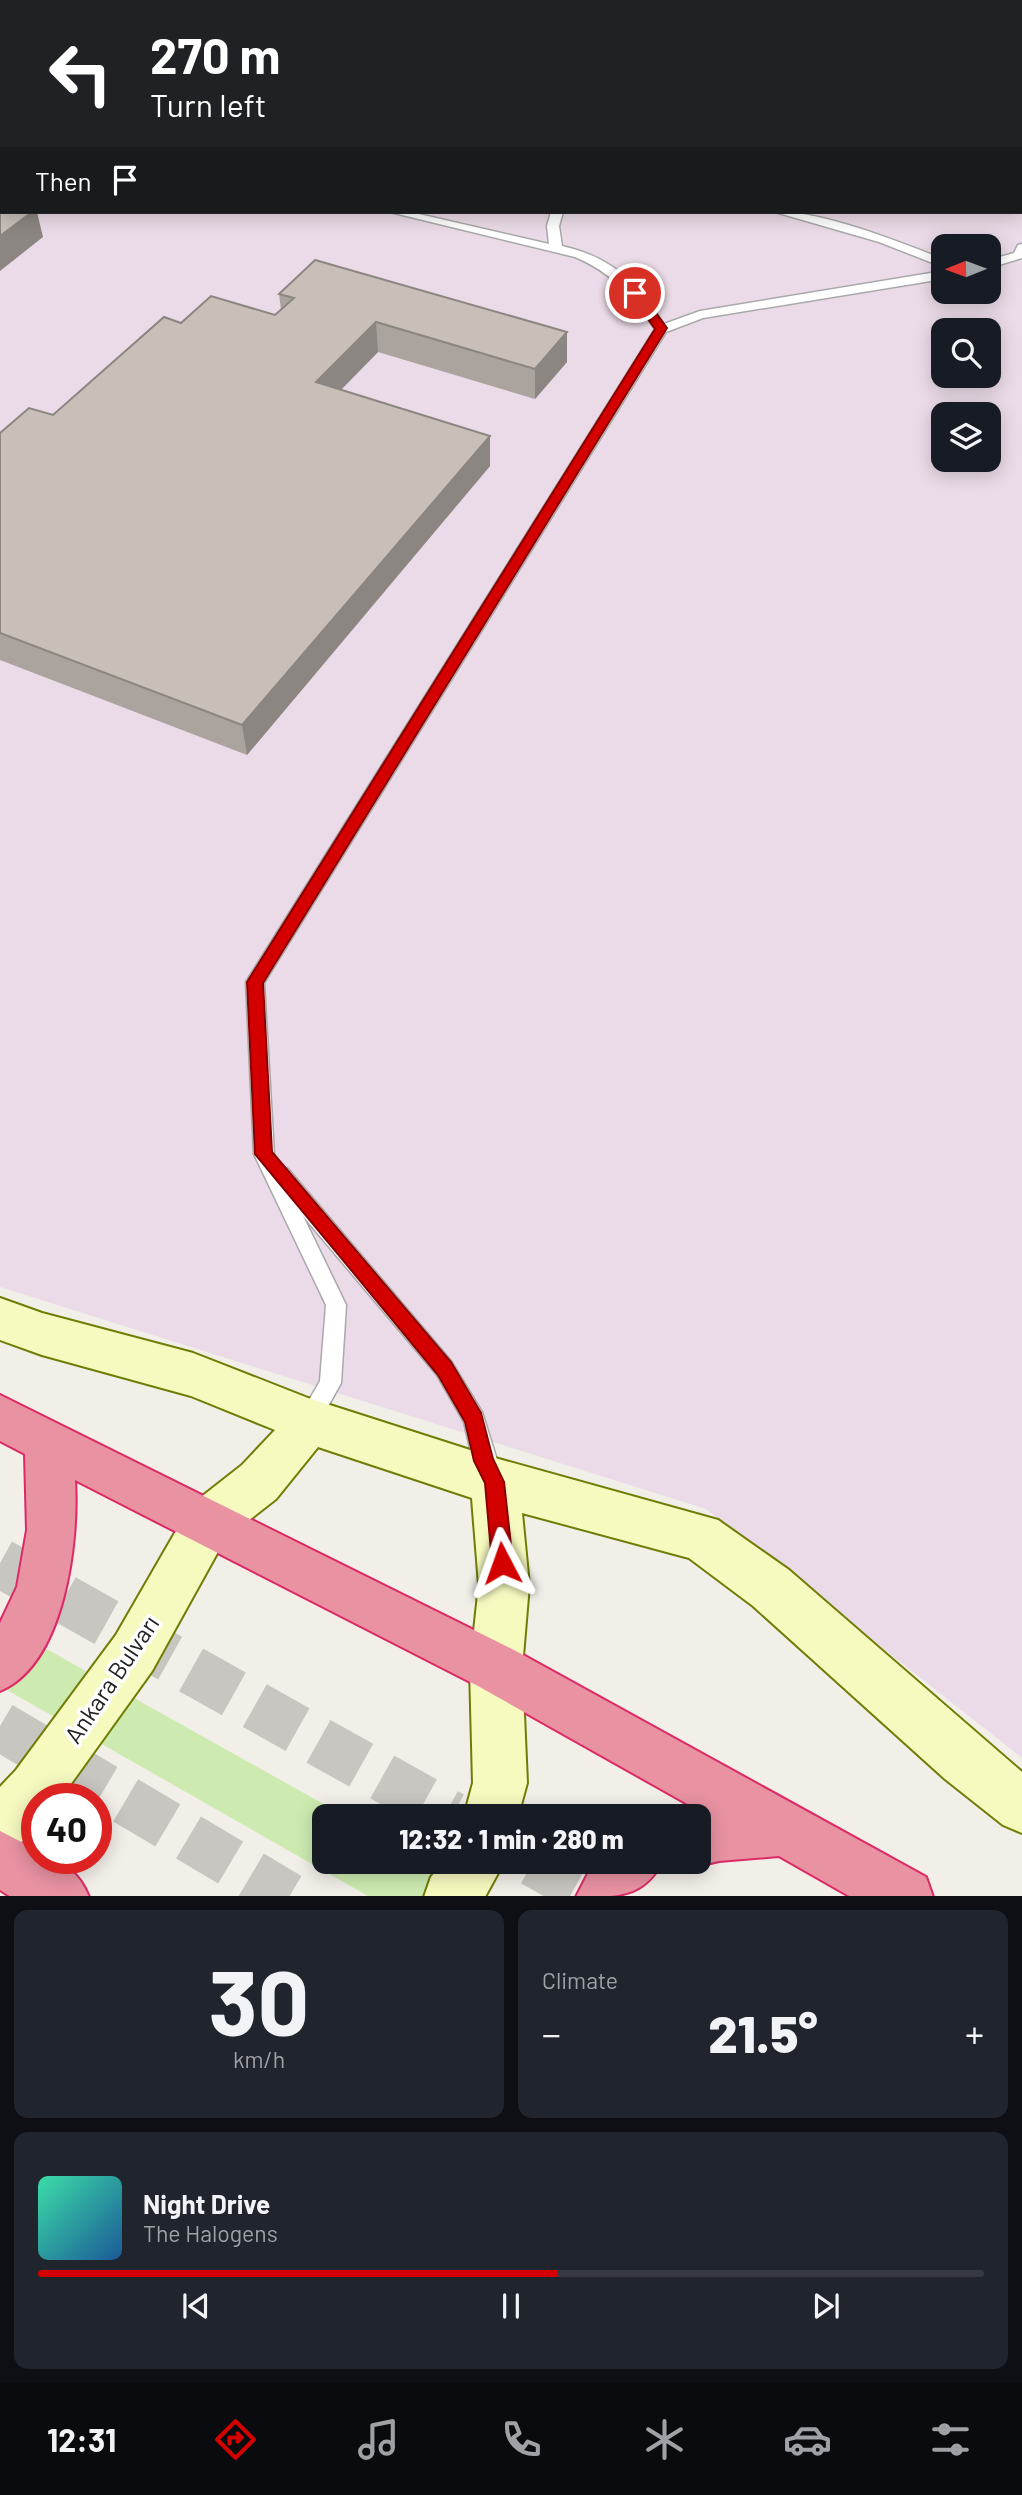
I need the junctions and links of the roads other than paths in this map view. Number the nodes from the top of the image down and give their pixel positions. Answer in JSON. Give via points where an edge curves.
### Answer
{"nodes":[{"id":1,"x":405,"y":214,"type":"edge"},
{"id":2,"x":556,"y":214,"type":"edge"},
{"id":3,"x":788,"y":214,"type":"edge"},
{"id":4,"x":556,"y":248,"type":"junction"},
{"id":5,"x":1022,"y":248,"type":"edge"},
{"id":6,"x":931,"y":258,"type":"edge"},
{"id":7,"x":1001,"y":260,"type":"edge"},
{"id":8,"x":931,"y":277,"type":"edge"},
{"id":9,"x":661,"y":328,"type":"junction"},
{"id":10,"x":264,"y":1154,"type":"junction"},
{"id":11,"x":0,"y":1319,"type":"edge"},
{"id":12,"x":0,"y":1417,"type":"edge"},
{"id":13,"x":309,"y":1421,"type":"junction"},
{"id":14,"x":47,"y":1441,"type":"junction"},
{"id":15,"x":495,"y":1482,"type":"junction"},
{"id":16,"x":208,"y":1521,"type":"junction"},
{"id":17,"x":0,"y":1665,"type":"edge"},
{"id":18,"x":496,"y":1668,"type":"junction"},
{"id":19,"x":494,"y":1804,"type":"edge"},
{"id":20,"x":1022,"y":1806,"type":"edge"},
{"id":21,"x":0,"y":1826,"type":"edge"},
{"id":22,"x":781,"y":1829,"type":"junction"},
{"id":23,"x":711,"y":1836,"type":"edge"},
{"id":24,"x":0,"y":1858,"type":"edge"},
{"id":25,"x":467,"y":1874,"type":"edge"},
{"id":26,"x":619,"y":1874,"type":"edge"},
{"id":27,"x":62,"y":1896,"type":"edge"},
{"id":28,"x":450,"y":1896,"type":"edge"},
{"id":29,"x":603,"y":1896,"type":"edge"},
{"id":30,"x":906,"y":1896,"type":"edge"}],
"edges":[{"from":1,"to":4,"type":"lane"},
{"from":2,"to":4,"type":"lane"},
{"from":3,"to":6,"type":"lane"},
{"from":4,"to":9,"type":"lane","via":[[606,264],[622,275]]},
{"from":5,"to":7,"type":"lane","via":[[1019,255]]},
{"from":8,"to":9,"type":"lane","via":[[700,315]]},
{"from":9,"to":10,"type":"lane","via":[[255,982]]},
{"from":10,"to":13,"type":"lane","via":[[336,1305],[330,1383]]},
{"from":10,"to":15,"type":"lane","via":[[444,1368],[474,1419],[484,1461]]},
{"from":11,"to":13,"type":"street","via":[[193,1375]]},
{"from":12,"to":14,"type":"highway"},
{"from":13,"to":15,"type":"street"},
{"from":13,"to":16,"type":"street","via":[[259,1482]]},
{"from":14,"to":16,"type":"highway"},
{"from":14,"to":17,"type":"highway","via":[[54,1489],[49,1566],[32,1618]]},
{"from":15,"to":18,"type":"street","via":[[504,1585]]},
{"from":15,"to":20,"type":"street","via":[[701,1537],[771,1588]]},
{"from":16,"to":18,"type":"highway"},
{"from":16,"to":21,"type":"street","name":"Ankara Bulvarı","via":[[134,1653],[35,1790]]},
{"from":18,"to":19,"type":"street","via":[[500,1783]]},
{"from":18,"to":22,"type":"highway"},
{"from":22,"to":23,"type":"highway"},
{"from":22,"to":30,"type":"highway"},
{"from":24,"to":27,"type":"highway"},
{"from":25,"to":28,"type":"street"},
{"from":26,"to":29,"type":"highway"}]}
